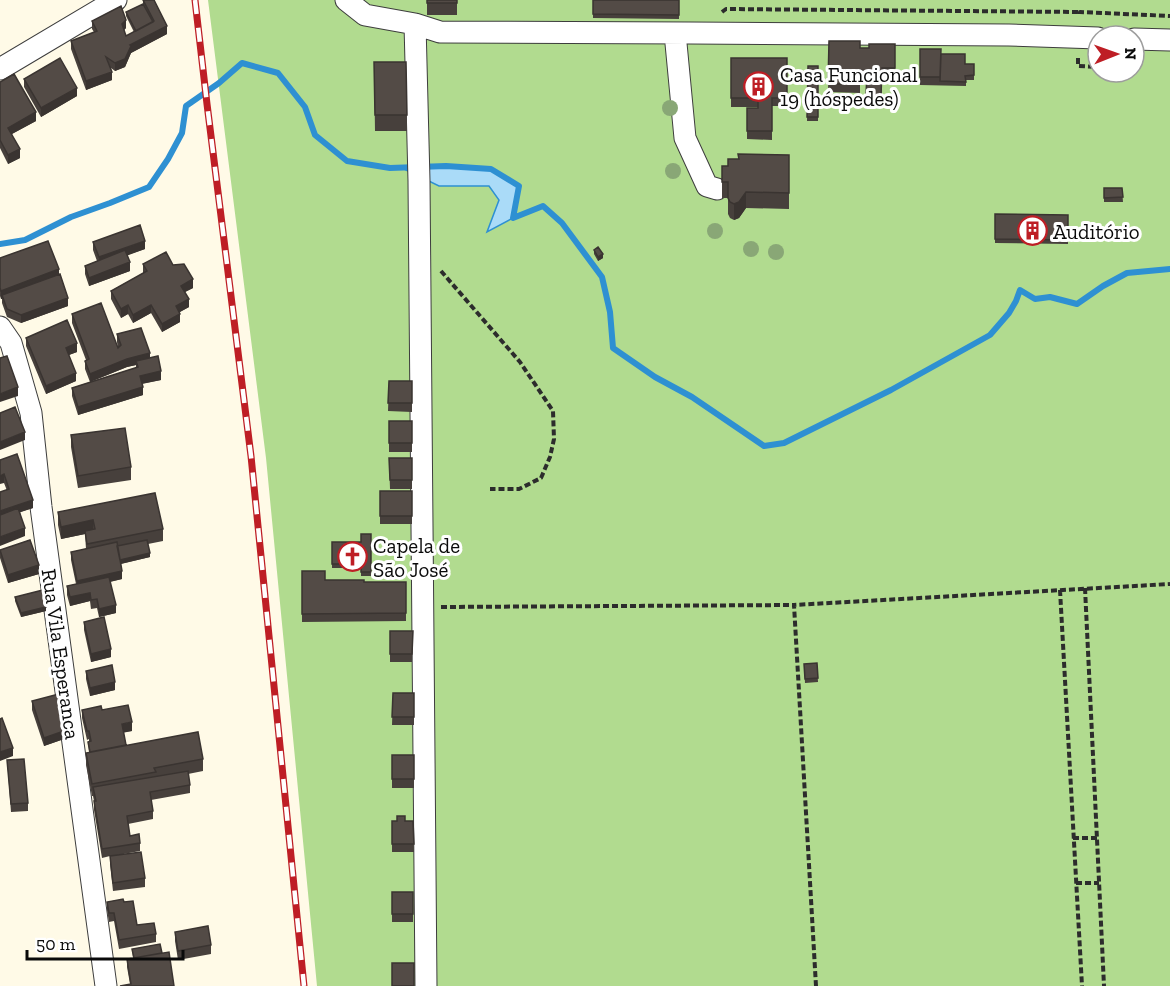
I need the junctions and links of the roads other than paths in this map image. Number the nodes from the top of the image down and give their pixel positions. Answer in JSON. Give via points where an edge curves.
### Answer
{"nodes":[{"id":1,"x":116,"y":0,"type":"edge"},
{"id":2,"x":346,"y":0,"type":"edge"},
{"id":3,"x":415,"y":24,"type":"junction"},
{"id":4,"x":675,"y":33,"type":"junction"},
{"id":5,"x":1086,"y":38,"type":"edge"},
{"id":6,"x":1146,"y":39,"type":"edge"},
{"id":7,"x":1170,"y":40,"type":"edge"},
{"id":8,"x":0,"y":69,"type":"edge"},
{"id":9,"x":717,"y":189,"type":"dead end"},
{"id":10,"x":0,"y":327,"type":"edge"},
{"id":11,"x":106,"y":986,"type":"edge"},
{"id":12,"x":426,"y":986,"type":"edge"}],
"edges":[{"from":1,"to":8,"type":"street"},
{"from":2,"to":3,"type":"street","via":[[365,15]]},
{"from":3,"to":4,"type":"street","via":[[440,32]]},
{"from":3,"to":12,"type":"street"},
{"from":4,"to":5,"type":"street"},
{"from":4,"to":9,"type":"street","via":[[685,138],[707,186]]},
{"from":6,"to":7,"type":"street"},
{"from":10,"to":11,"type":"street","name":"Rua Vila Esperanca","via":[[11,343],[31,413]]}]}
